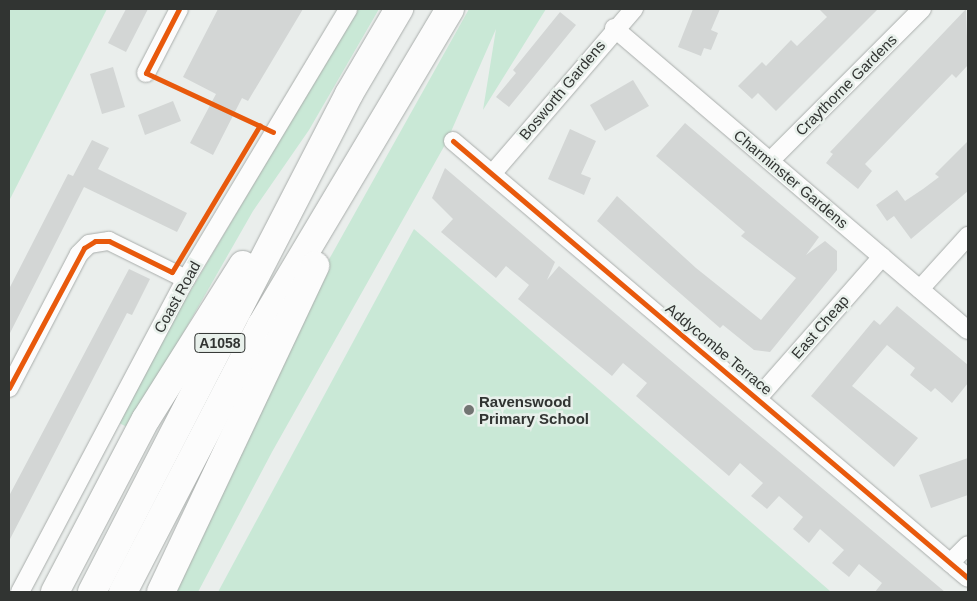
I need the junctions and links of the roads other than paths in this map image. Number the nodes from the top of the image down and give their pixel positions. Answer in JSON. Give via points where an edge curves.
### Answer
{"nodes":[{"id":1,"x":179,"y":9,"type":"edge"},
{"id":2,"x":348,"y":9,"type":"edge"},
{"id":3,"x":399,"y":9,"type":"edge"},
{"id":4,"x":450,"y":9,"type":"edge"},
{"id":5,"x":634,"y":9,"type":"edge"},
{"id":6,"x":922,"y":9,"type":"edge"},
{"id":7,"x":614,"y":28,"type":"junction"},
{"id":8,"x":146,"y":73,"type":"dead end"},
{"id":9,"x":349,"y":94,"type":"junction"},
{"id":10,"x":380,"y":123,"type":"junction"},
{"id":11,"x":453,"y":141,"type":"dead end"},
{"id":12,"x":770,"y":161,"type":"junction"},
{"id":13,"x":492,"y":174,"type":"junction"},
{"id":14,"x":968,"y":236,"type":"edge"},
{"id":15,"x":882,"y":257,"type":"junction"},
{"id":16,"x":186,"y":279,"type":"junction"},
{"id":17,"x":920,"y":289,"type":"junction"},
{"id":18,"x":968,"y":330,"type":"edge"},
{"id":19,"x":9,"y":388,"type":"edge"},
{"id":20,"x":758,"y":398,"type":"junction"},
{"id":21,"x":968,"y":544,"type":"edge"},
{"id":22,"x":950,"y":563,"type":"junction"},
{"id":23,"x":968,"y":578,"type":"edge"},
{"id":24,"x":20,"y":592,"type":"edge"},
{"id":25,"x":55,"y":592,"type":"edge"},
{"id":26,"x":92,"y":592,"type":"edge"},
{"id":27,"x":123,"y":592,"type":"edge"},
{"id":28,"x":161,"y":592,"type":"edge"}],
"edges":[{"from":1,"to":8,"type":"street"},
{"from":2,"to":16,"type":"street","name":"Coast Road"},
{"from":3,"to":9,"type":"highway","number":"A1058"},
{"from":4,"to":10,"type":"highway","number":"A1058"},
{"from":5,"to":7,"type":"street","name":"Bosworth Gardens"},
{"from":6,"to":12,"type":"street","name":"Craythorne Gardens"},
{"from":7,"to":12,"type":"street","name":"Charminster Gardens"},
{"from":7,"to":13,"type":"street","name":"Bosworth Gardens"},
{"from":9,"to":25,"type":"highway","via":[[146,419]]},
{"from":9,"to":26,"type":"highway","number":"A1058"},
{"from":10,"to":27,"type":"highway","number":"A1058","via":[[262,326]]},
{"from":10,"to":28,"type":"highway","via":[[228,455]]},
{"from":11,"to":13,"type":"street","name":"Addycombe Terrace"},
{"from":12,"to":15,"type":"street","name":"Charminster Gardens"},
{"from":13,"to":20,"type":"street","name":"Addycombe Terrace"},
{"from":14,"to":17,"type":"street"},
{"from":15,"to":17,"type":"street","name":"Charminster Gardens"},
{"from":15,"to":20,"type":"street","name":"East Cheap"},
{"from":16,"to":19,"type":"street","via":[[110,241],[89,244],[79,254]]},
{"from":16,"to":24,"type":"street","name":"Coast Road"},
{"from":17,"to":18,"type":"street","name":"Charminster Gardens"},
{"from":20,"to":22,"type":"street","name":"Addycombe Terrace"},
{"from":21,"to":22,"type":"street"},
{"from":22,"to":23,"type":"street","name":"Addycombe Terrace"}]}
